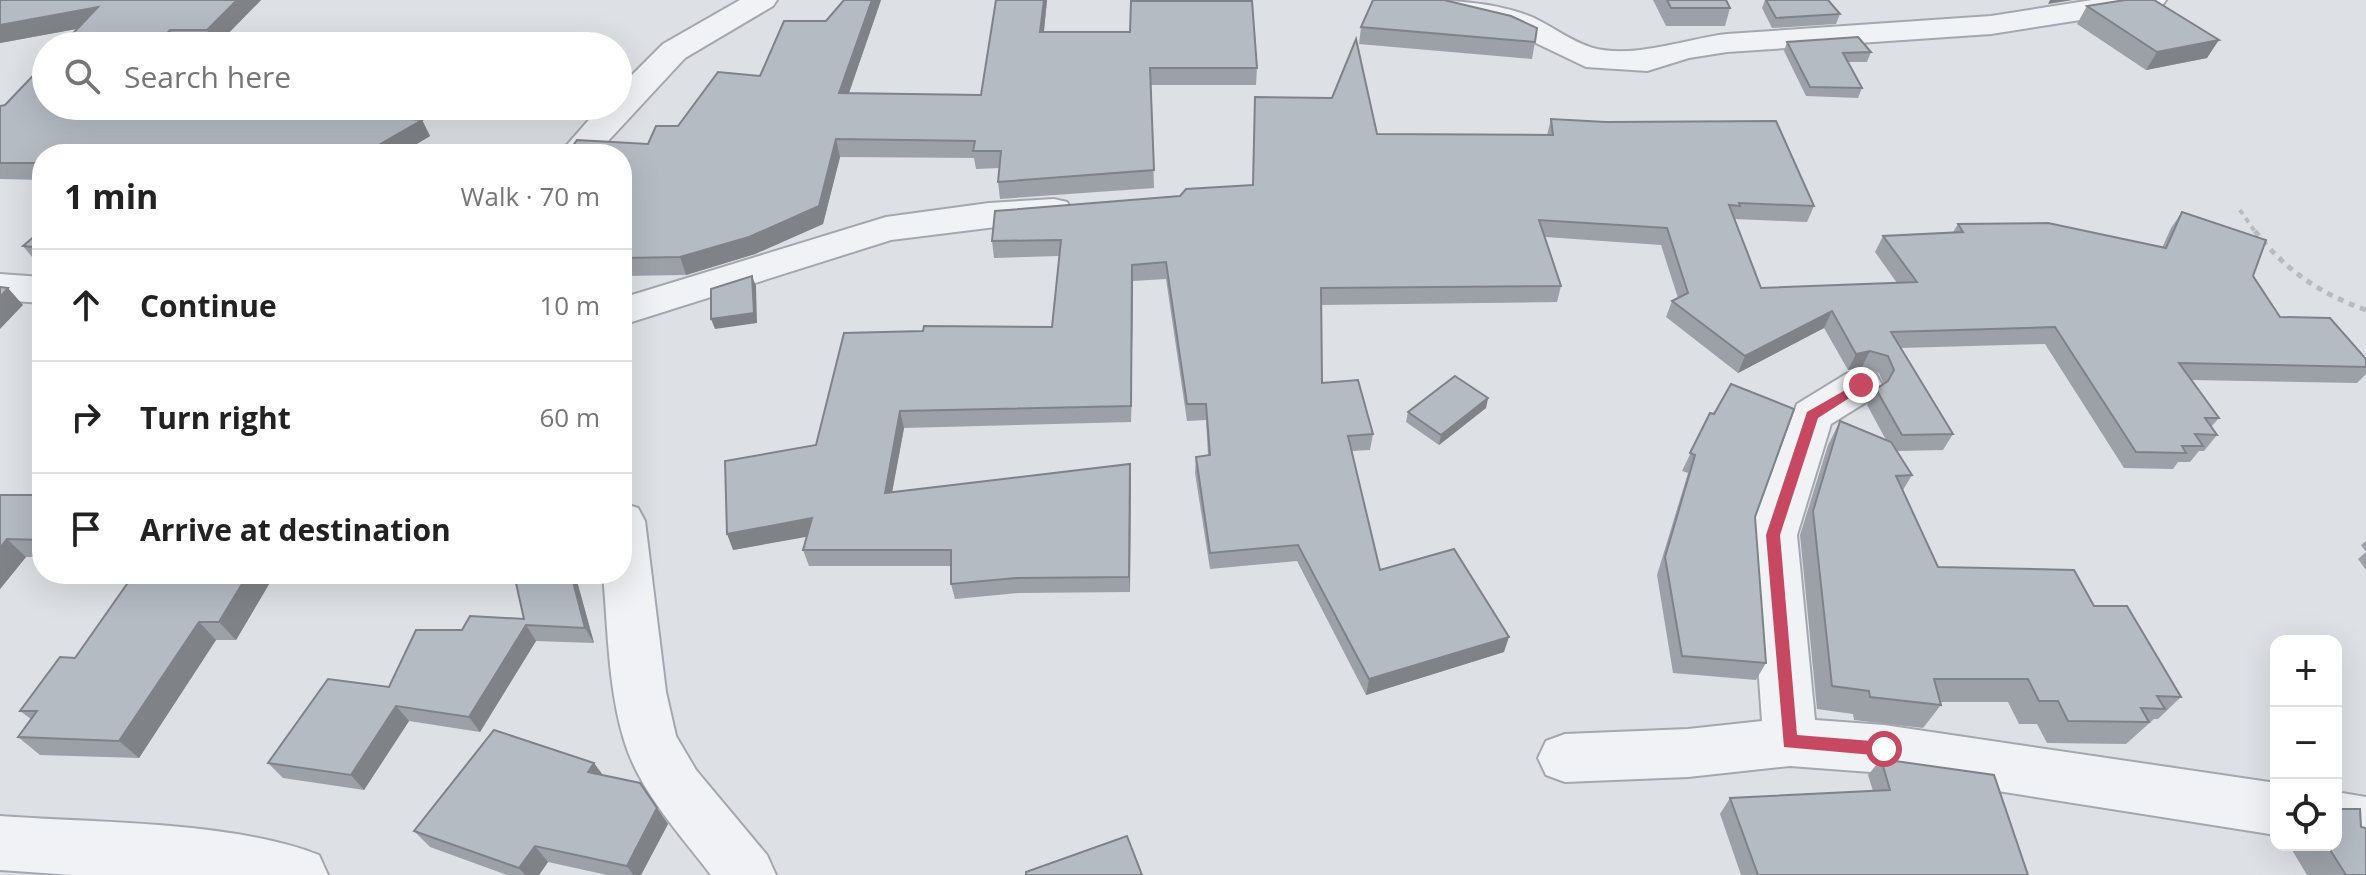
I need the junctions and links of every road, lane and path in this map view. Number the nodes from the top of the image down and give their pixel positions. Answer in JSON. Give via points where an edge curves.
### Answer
{"nodes":[{"id":1,"x":762,"y":0,"type":"edge"},
{"id":2,"x":1419,"y":0,"type":"edge"},
{"id":3,"x":2151,"y":0,"type":"edge"},
{"id":4,"x":632,"y":94,"type":"edge"},
{"id":5,"x":606,"y":120,"type":"edge"},
{"id":6,"x":586,"y":144,"type":"edge"},
{"id":7,"x":1093,"y":207,"type":"edge"},
{"id":8,"x":2240,"y":210,"type":"dead end"},
{"id":9,"x":0,"y":287,"type":"edge"},
{"id":10,"x":32,"y":289,"type":"edge"},
{"id":11,"x":632,"y":309,"type":"edge"},
{"id":12,"x":2366,"y":310,"type":"edge"},
{"id":13,"x":1861,"y":385,"type":"dead end"},
{"id":14,"x":629,"y":584,"type":"edge"},
{"id":15,"x":1790,"y":742,"type":"junction"},
{"id":16,"x":1565,"y":758,"type":"dead end"},
{"id":17,"x":2270,"y":808,"type":"edge"},
{"id":18,"x":2342,"y":819,"type":"edge"},
{"id":19,"x":2366,"y":823,"type":"edge"},
{"id":20,"x":0,"y":843,"type":"edge"},
{"id":21,"x":299,"y":875,"type":"edge"},
{"id":22,"x":747,"y":875,"type":"edge"}],
"edges":[{"from":1,"to":4,"type":"street","via":[[674,51]]},
{"from":2,"to":3,"type":"street","via":[[1519,23],[1586,57],[1647,61],[1727,43],[1991,25]]},
{"from":5,"to":6,"type":"street"},
{"from":7,"to":11,"type":"street","via":[[989,214],[886,229]]},
{"from":8,"to":12,"type":"path","via":[[2269,253],[2301,279]]},
{"from":9,"to":10,"type":"street"},
{"from":13,"to":15,"type":"street","via":[[1812,415],[1773,535]]},
{"from":14,"to":22,"type":"street","via":[[651,742],[677,788]]},
{"from":15,"to":16,"type":"street"},
{"from":15,"to":17,"type":"street","via":[[1884,749]]},
{"from":18,"to":19,"type":"street"},
{"from":20,"to":21,"type":"street","via":[[211,858]]}]}
